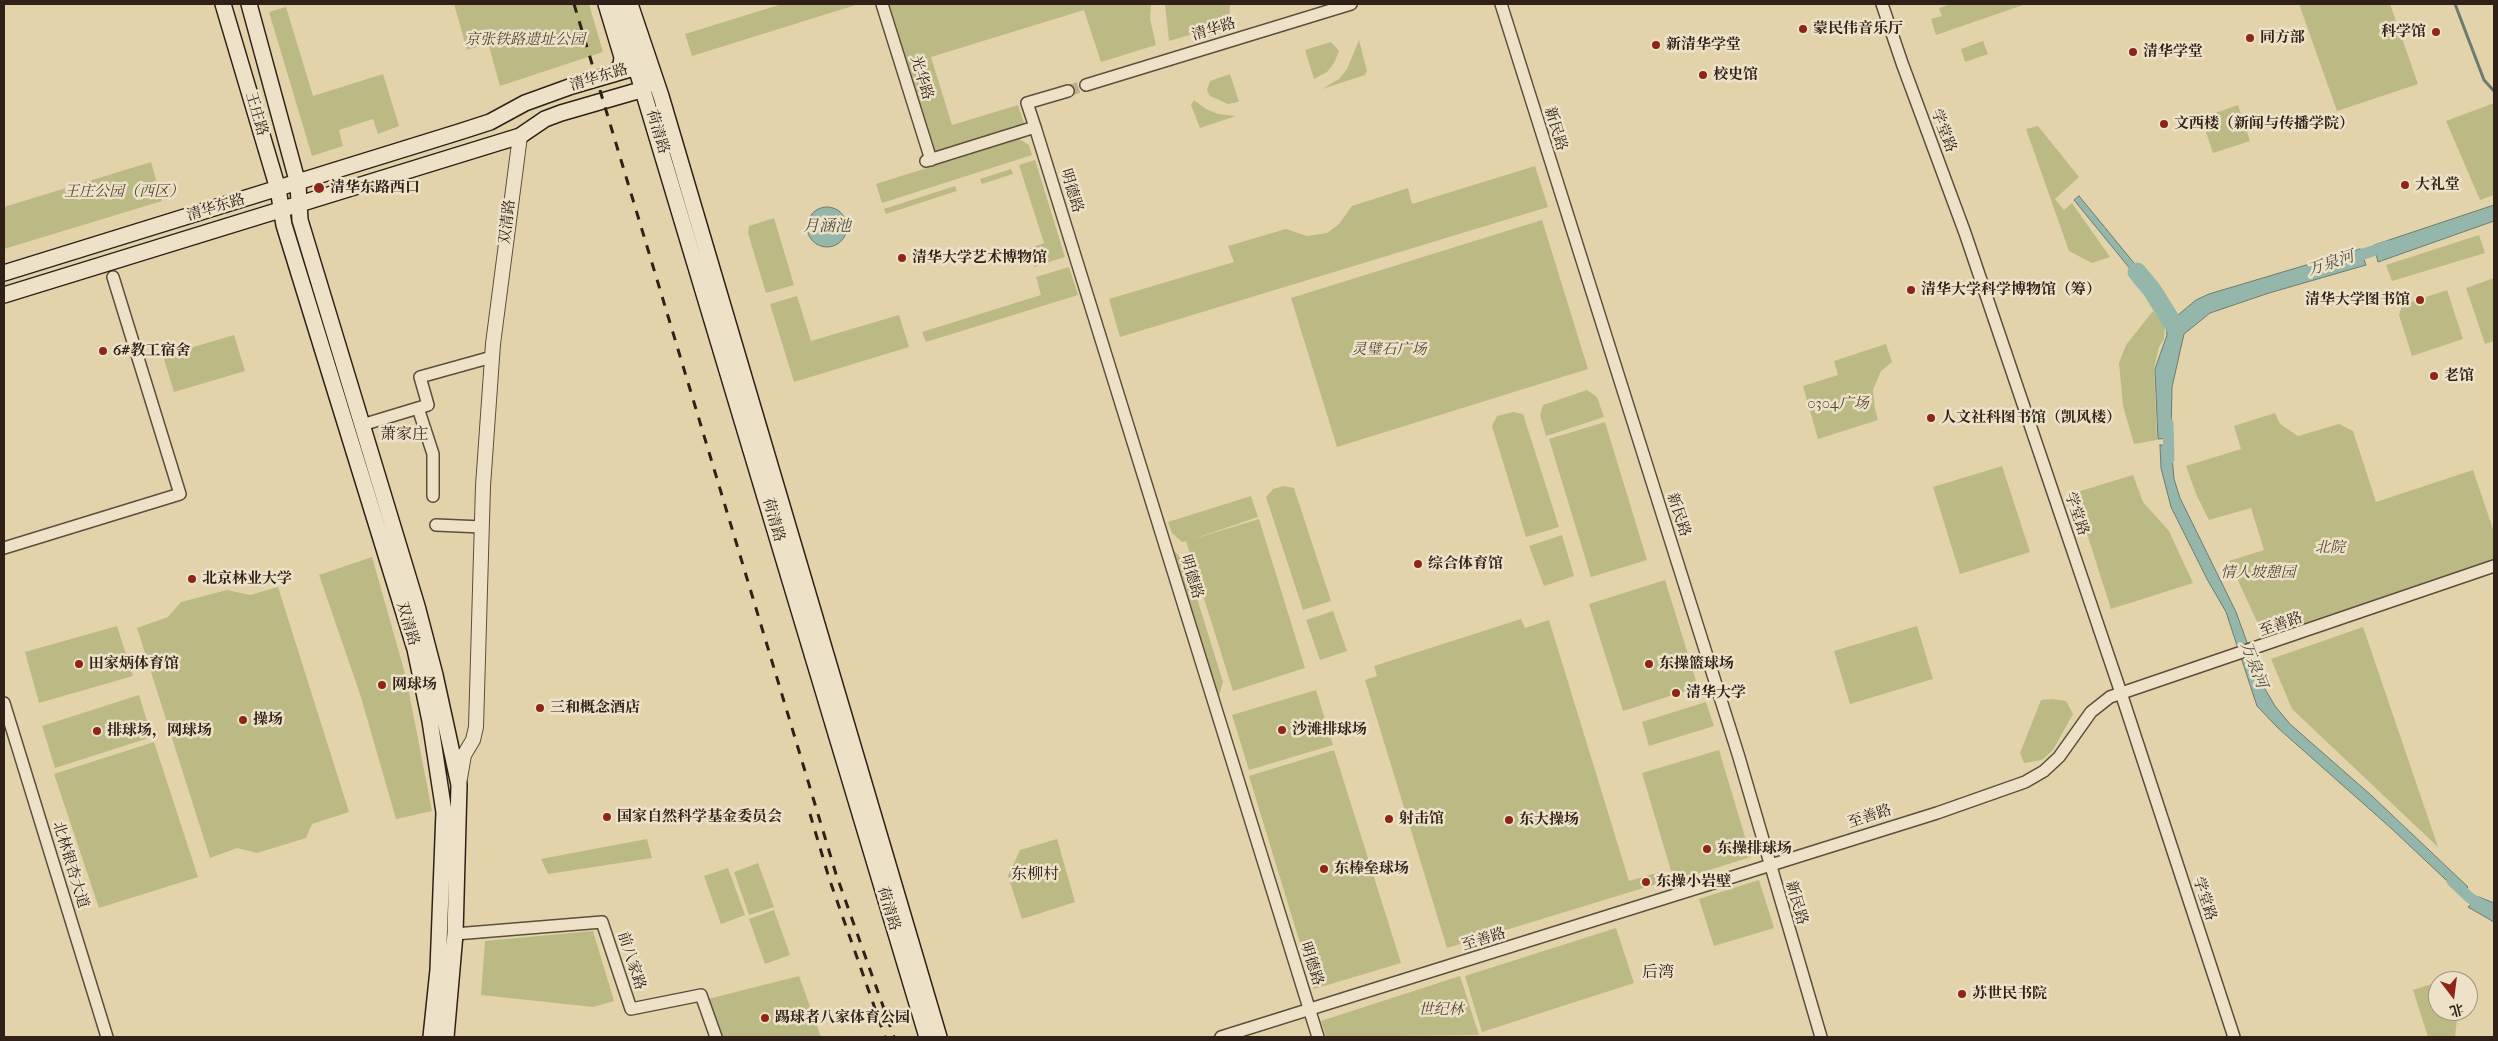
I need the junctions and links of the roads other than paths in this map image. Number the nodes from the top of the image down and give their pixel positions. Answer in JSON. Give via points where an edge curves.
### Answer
{"nodes":[{"id":1,"x":223,"y":4,"type":"edge"},
{"id":2,"x":249,"y":4,"type":"edge"},
{"id":3,"x":606,"y":4,"type":"edge"},
{"id":4,"x":618,"y":4,"type":"edge"},
{"id":5,"x":630,"y":4,"type":"edge"},
{"id":6,"x":882,"y":4,"type":"edge"},
{"id":7,"x":1351,"y":4,"type":"edge"},
{"id":8,"x":1501,"y":4,"type":"edge"},
{"id":9,"x":1882,"y":4,"type":"edge"},
{"id":10,"x":637,"y":67,"type":"junction"},
{"id":11,"x":614,"y":74,"type":"junction"},
{"id":12,"x":653,"y":75,"type":"junction"},
{"id":13,"x":1086,"y":85,"type":"tunnel mouth"},
{"id":14,"x":644,"y":89,"type":"junction"},
{"id":15,"x":1068,"y":91,"type":"tunnel mouth"},
{"id":16,"x":1035,"y":127,"type":"junction"},
{"id":17,"x":520,"y":136,"type":"junction"},
{"id":18,"x":298,"y":184,"type":"junction"},
{"id":19,"x":278,"y":190,"type":"junction"},
{"id":20,"x":300,"y":212,"type":"junction"},
{"id":21,"x":282,"y":218,"type":"junction"},
{"id":22,"x":4,"y":273,"type":"edge"},
{"id":23,"x":114,"y":277,"type":"dead end"},
{"id":24,"x":4,"y":295,"type":"edge"},
{"id":25,"x":492,"y":357,"type":"junction"},
{"id":26,"x":418,"y":408,"type":"junction"},
{"id":27,"x":362,"y":425,"type":"junction"},
{"id":28,"x":432,"y":496,"type":"dead end"},
{"id":29,"x":436,"y":525,"type":"dead end"},
{"id":30,"x":482,"y":527,"type":"junction"},
{"id":31,"x":4,"y":548,"type":"edge"},
{"id":32,"x":2494,"y":566,"type":"edge"},
{"id":33,"x":2121,"y":694,"type":"junction"},
{"id":34,"x":4,"y":702,"type":"edge"},
{"id":35,"x":7,"y":723,"type":"edge"},
{"id":36,"x":459,"y":785,"type":"junction"},
{"id":37,"x":1770,"y":865,"type":"junction"},
{"id":38,"x":455,"y":934,"type":"junction"},
{"id":39,"x":1310,"y":1010,"type":"junction"},
{"id":40,"x":107,"y":1037,"type":"edge"},
{"id":41,"x":431,"y":1037,"type":"edge"},
{"id":42,"x":446,"y":1037,"type":"edge"},
{"id":43,"x":716,"y":1037,"type":"edge"},
{"id":44,"x":927,"y":1037,"type":"edge"},
{"id":45,"x":939,"y":1037,"type":"edge"},
{"id":46,"x":1221,"y":1037,"type":"edge"},
{"id":47,"x":1318,"y":1037,"type":"edge"},
{"id":48,"x":1821,"y":1037,"type":"edge"},
{"id":49,"x":2234,"y":1037,"type":"edge"}],
"edges":[{"from":1,"to":19,"type":"main road","name":"王庄路"},
{"from":2,"to":18,"type":"main road","name":"王庄路"},
{"from":3,"to":11,"type":"main road","via":[[622,57],[621,65]]},
{"from":4,"to":10,"type":"main road","name":"荷清路"},
{"from":5,"to":12,"type":"main road","name":"荷清路"},
{"from":6,"to":16,"type":"street","name":"光华路","via":[[929,161]]},
{"from":7,"to":13,"type":"street","name":"清华路"},
{"from":8,"to":37,"type":"street","name":"新民路","via":[[1738,754]]},
{"from":9,"to":33,"type":"street","name":"学堂路","via":[[1968,242]]},
{"from":10,"to":11,"type":"main road","name":"清华东路"},
{"from":10,"to":12,"type":"main road","name":"清华东路"},
{"from":10,"to":14,"type":"main road","name":"荷清路"},
{"from":11,"to":18,"type":"main road","name":"清华东路","via":[[543,96],[490,122]]},
{"from":12,"to":14,"type":"main road","name":"清华东路"},
{"from":12,"to":45,"type":"main road","name":"荷清路"},
{"from":14,"to":17,"type":"main road","name":"清华东路","via":[[544,119]]},
{"from":14,"to":44,"type":"main road","name":"荷清路"},
{"from":15,"to":16,"type":"street","via":[[1028,103]]},
{"from":16,"to":39,"type":"street","name":"明德路"},
{"from":17,"to":20,"type":"main road","name":"清华东路"},
{"from":17,"to":25,"type":"street","name":"双清路"},
{"from":18,"to":19,"type":"main road","name":"清华东路"},
{"from":18,"to":20,"type":"main road","name":"王庄路"},
{"from":19,"to":21,"type":"main road","name":"王庄路"},
{"from":19,"to":22,"type":"main road","name":"清华东路"},
{"from":20,"to":21,"type":"main road","name":"清华东路"},
{"from":20,"to":27,"type":"main road","name":"双清路"},
{"from":21,"to":24,"type":"main road","name":"清华东路"},
{"from":21,"to":41,"type":"main road","name":"双清路","via":[[415,649],[430,721],[444,812],[438,970]]},
{"from":23,"to":31,"type":"street","via":[[180,494]]},
{"from":25,"to":26,"type":"street","via":[[420,377],[428,405]]},
{"from":25,"to":30,"type":"street","name":"双清路"},
{"from":26,"to":27,"type":"street"},
{"from":26,"to":28,"type":"street","via":[[433,454]]},
{"from":27,"to":36,"type":"main road","name":"双清路","via":[[435,675]]},
{"from":29,"to":30,"type":"street"},
{"from":30,"to":36,"type":"street","name":"双清路","via":[[476,727],[464,755]]},
{"from":32,"to":33,"type":"street","name":"至善路"},
{"from":33,"to":37,"type":"street","name":"至善路","via":[[2110,697],[2091,712],[2059,757],[2025,782]]},
{"from":33,"to":49,"type":"street","name":"学堂路"},
{"from":34,"to":35,"type":"street","name":"北林银杏大道"},
{"from":35,"to":40,"type":"street","name":"北林银杏大道"},
{"from":36,"to":38,"type":"main road","name":"双清路"},
{"from":37,"to":39,"type":"street","name":"至善路"},
{"from":37,"to":48,"type":"street","name":"新民路"},
{"from":38,"to":42,"type":"main road","name":"双清路"},
{"from":38,"to":43,"type":"street","name":"前八家路","via":[[602,922],[631,1009],[701,995]]},
{"from":39,"to":46,"type":"street","name":"至善路"},
{"from":39,"to":47,"type":"street","name":"明德路"}]}
